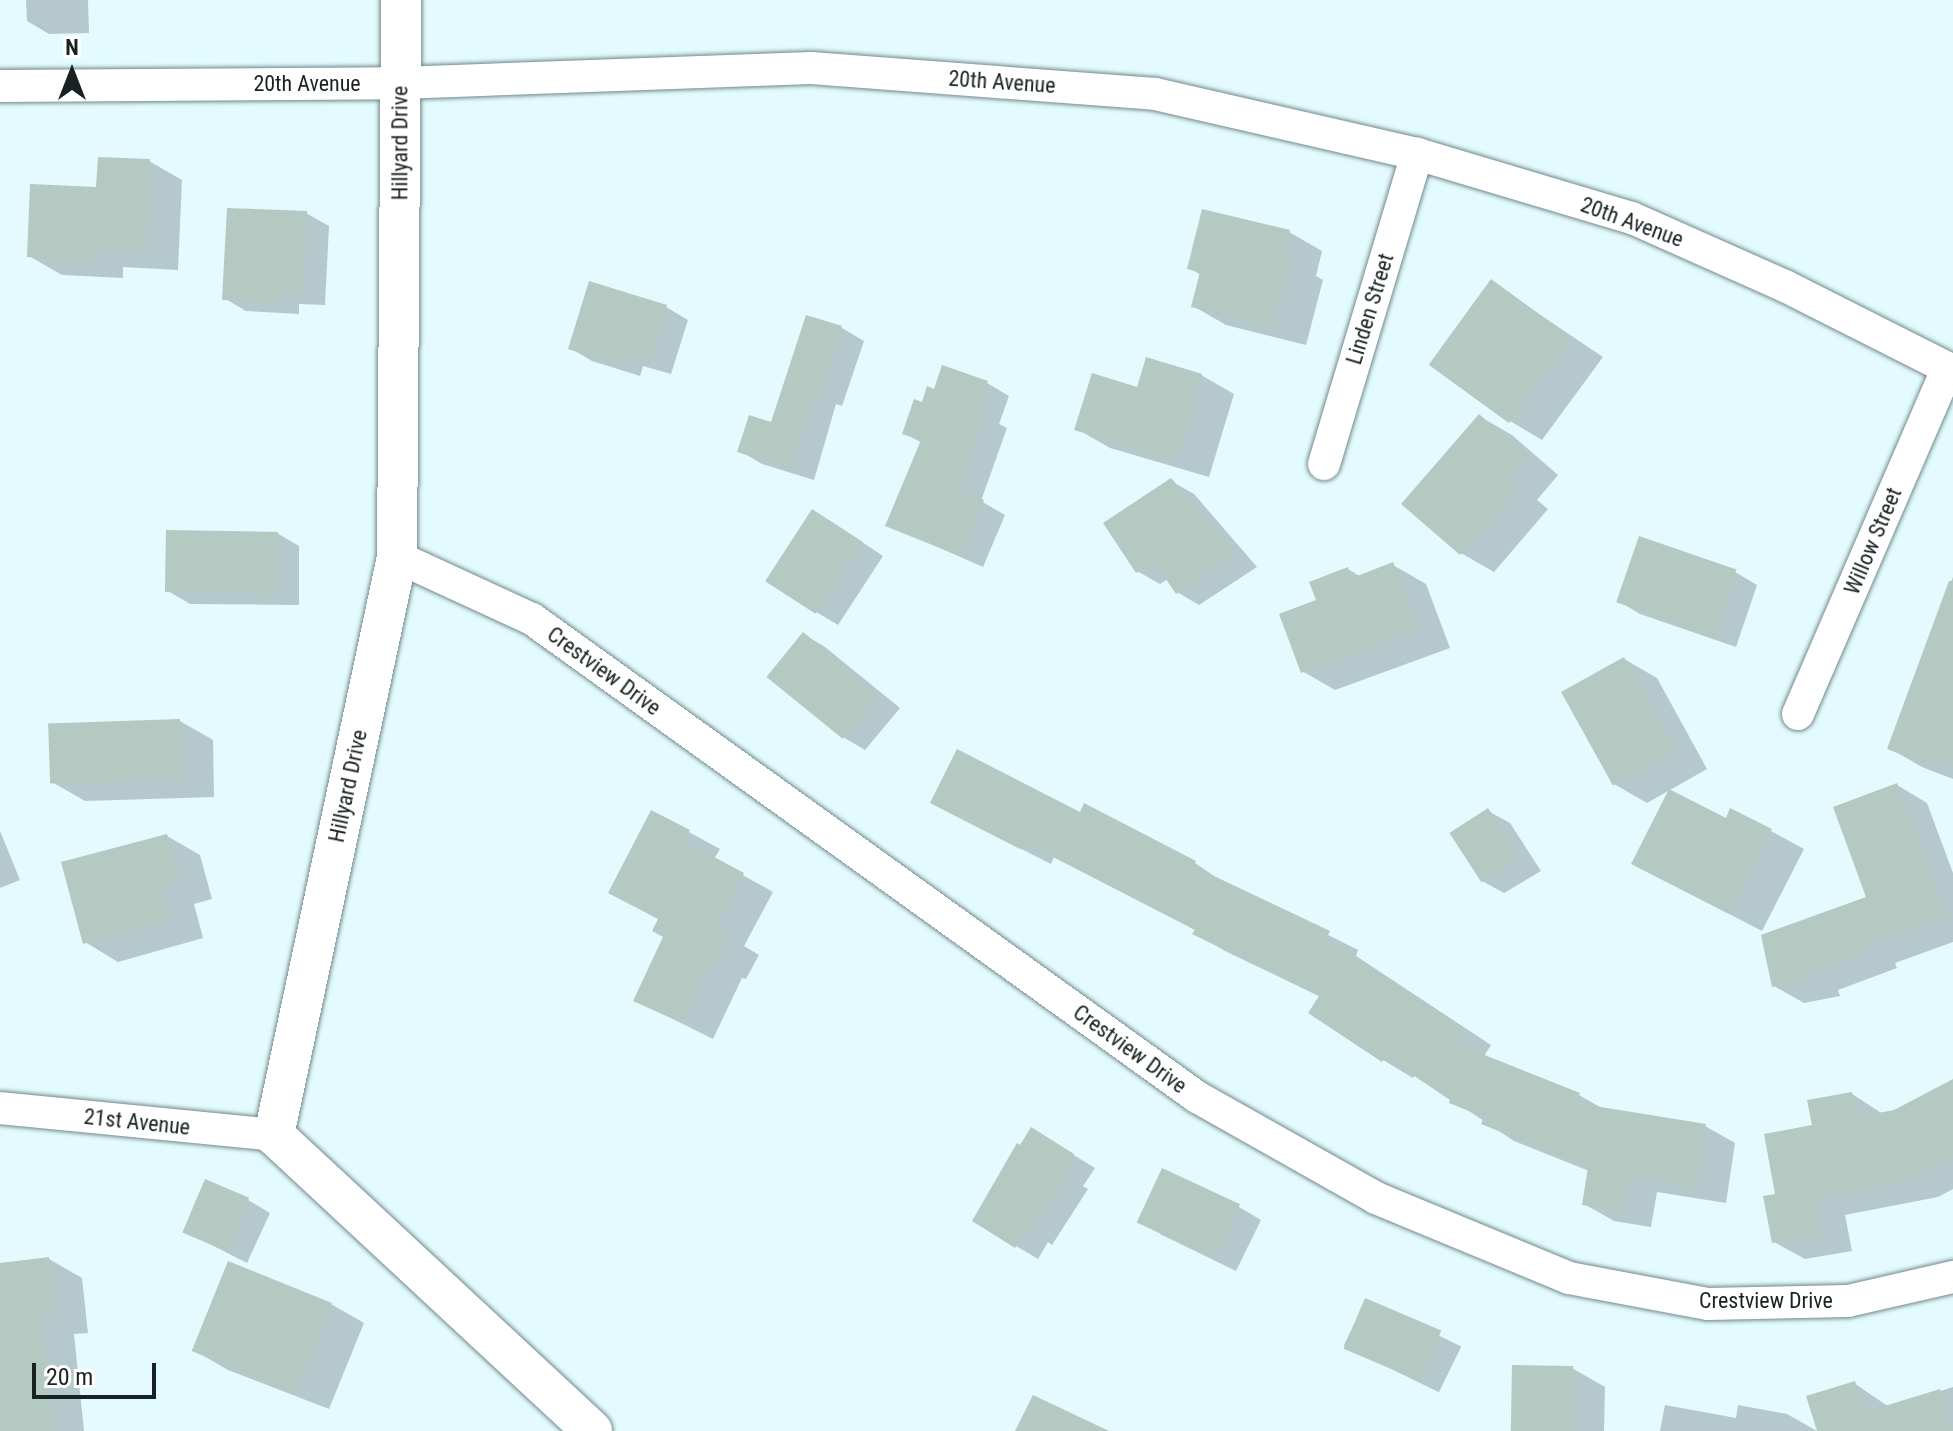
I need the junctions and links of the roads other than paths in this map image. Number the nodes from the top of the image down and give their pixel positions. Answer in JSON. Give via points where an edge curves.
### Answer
{"nodes":[{"id":1,"x":401,"y":0,"type":"edge"},
{"id":2,"x":400,"y":83,"type":"junction"},
{"id":3,"x":0,"y":86,"type":"edge"},
{"id":4,"x":1417,"y":154,"type":"junction"},
{"id":5,"x":1950,"y":370,"type":"edge"},
{"id":6,"x":1324,"y":464,"type":"dead end"},
{"id":7,"x":397,"y":557,"type":"junction"},
{"id":8,"x":1798,"y":714,"type":"dead end"},
{"id":9,"x":0,"y":1108,"type":"edge"},
{"id":10,"x":274,"y":1135,"type":"junction"},
{"id":11,"x":1953,"y":1277,"type":"edge"},
{"id":12,"x":592,"y":1431,"type":"edge"}],
"edges":[{"from":1,"to":2,"type":"street","name":"Hillyard Drive"},
{"from":2,"to":3,"type":"street","name":"20th Avenue"},
{"from":2,"to":4,"type":"street","name":"20th Avenue","via":[[811,68],[1155,94]]},
{"from":2,"to":7,"type":"street","name":"Hillyard Drive"},
{"from":4,"to":5,"type":"street","name":"20th Avenue","via":[[1632,218],[1785,286]]},
{"from":4,"to":6,"type":"street","name":"Linden Street"},
{"from":5,"to":8,"type":"street","name":"Willow Street"},
{"from":7,"to":10,"type":"street","name":"Hillyard Drive"},
{"from":7,"to":11,"type":"street","name":"Crestview Drive","via":[[532,619],[1197,1097],[1376,1198],[1569,1278],[1708,1304],[1848,1301]]},
{"from":9,"to":10,"type":"street","name":"21st Avenue"},
{"from":10,"to":12,"type":"street"}]}
